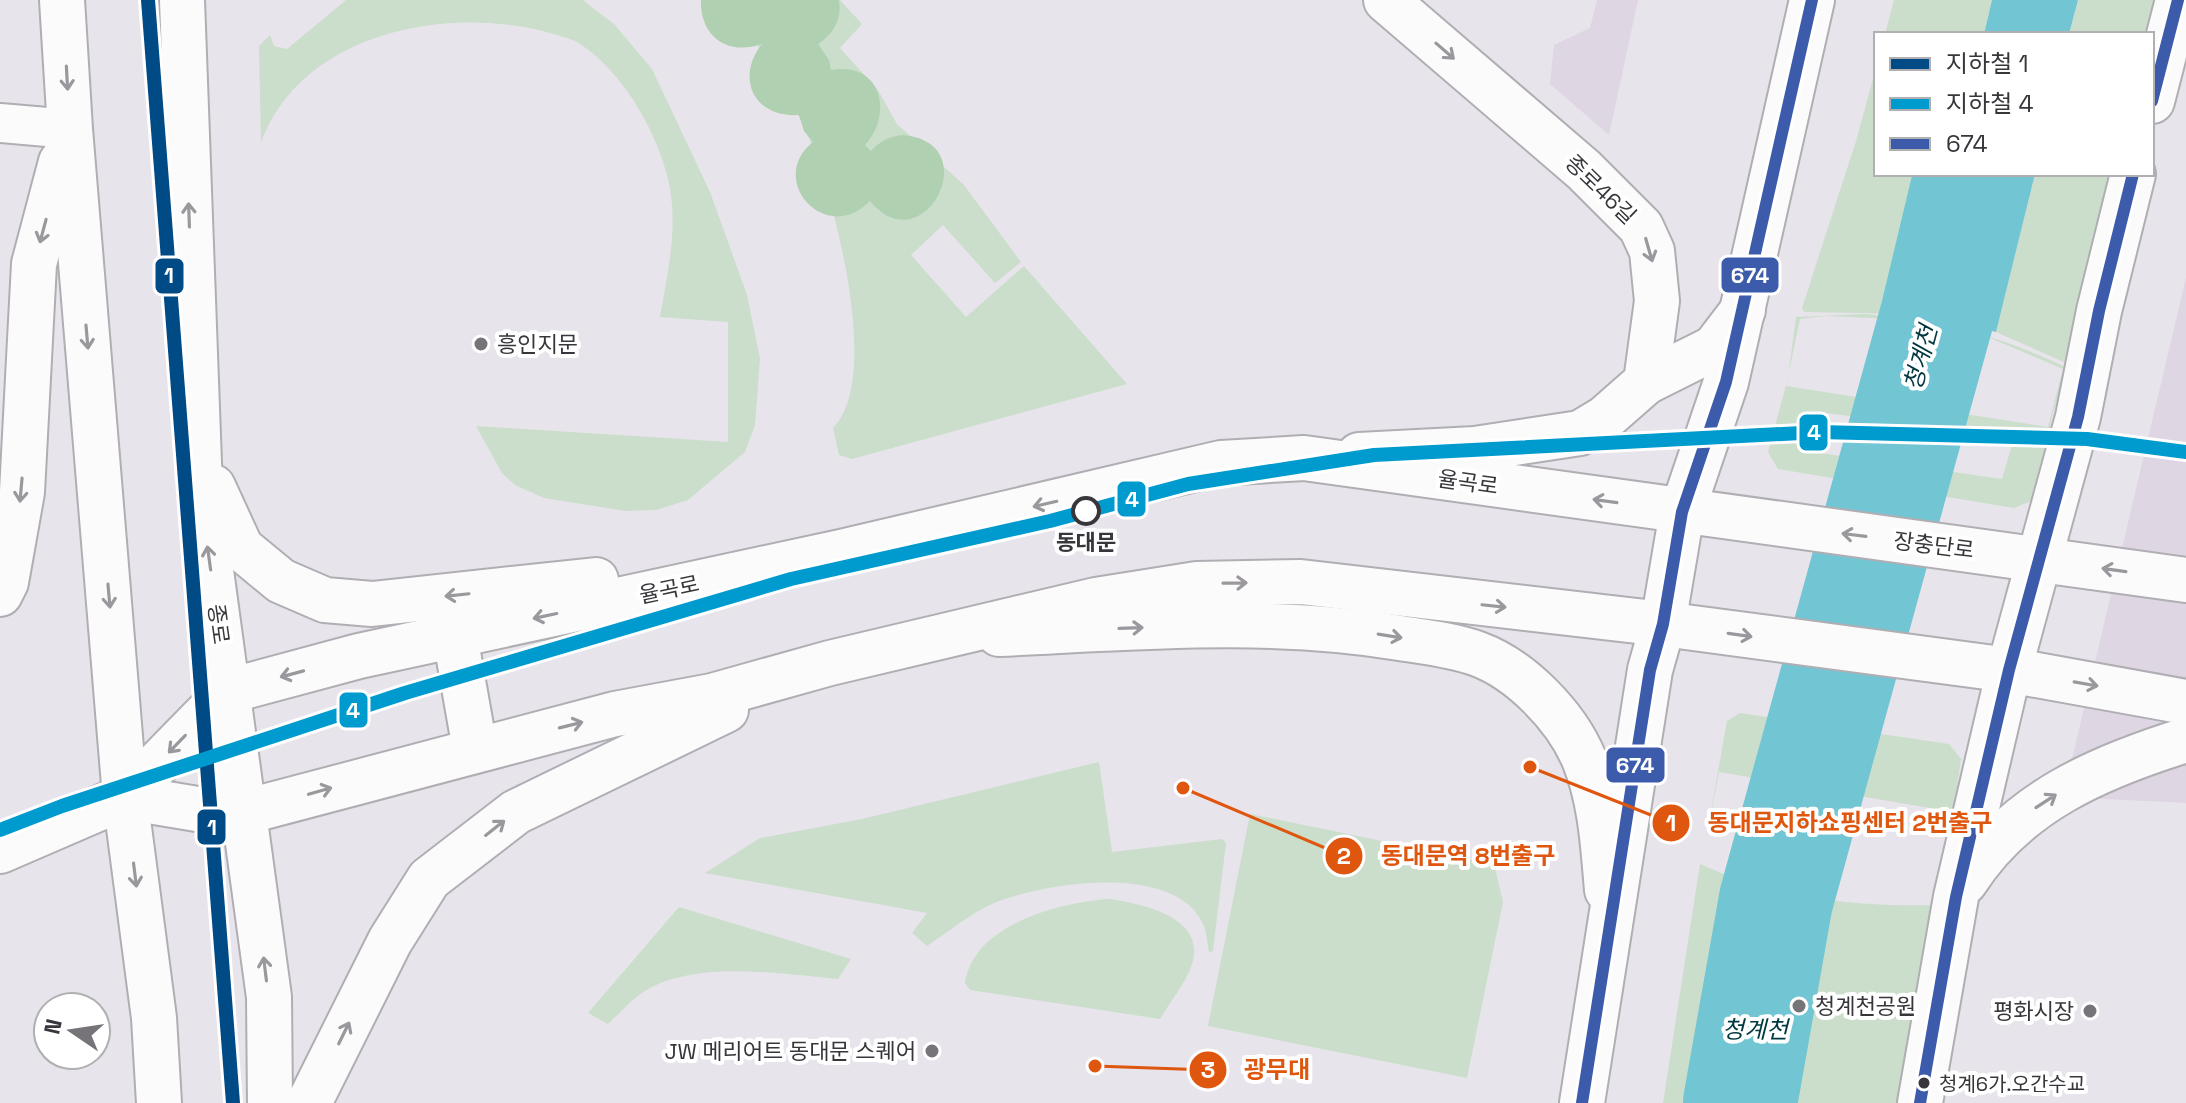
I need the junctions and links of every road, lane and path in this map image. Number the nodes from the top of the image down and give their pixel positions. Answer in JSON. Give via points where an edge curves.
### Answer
{"nodes":[{"id":1,"x":62,"y":0,"type":"edge"},
{"id":2,"x":182,"y":0,"type":"edge"},
{"id":3,"x":1386,"y":0,"type":"edge"},
{"id":4,"x":1812,"y":0,"type":"edge"},
{"id":5,"x":2178,"y":0,"type":"edge"},
{"id":6,"x":2154,"y":93,"type":"edge"},
{"id":7,"x":0,"y":123,"type":"edge"},
{"id":8,"x":70,"y":129,"type":"junction"},
{"id":9,"x":2133,"y":176,"type":"edge"},
{"id":10,"x":1743,"y":310,"type":"junction"},
{"id":11,"x":1646,"y":382,"type":"junction"},
{"id":12,"x":198,"y":447,"type":"junction"},
{"id":13,"x":1304,"y":458,"type":"junction"},
{"id":14,"x":1682,"y":512,"type":"junction"},
{"id":15,"x":841,"y":552,"type":"junction"},
{"id":16,"x":2042,"y":559,"type":"junction"},
{"id":17,"x":2186,"y":580,"type":"edge"},
{"id":18,"x":0,"y":594,"type":"edge"},
{"id":19,"x":1663,"y":624,"type":"junction"},
{"id":20,"x":455,"y":636,"type":"junction"},
{"id":21,"x":941,"y":636,"type":"junction"},
{"id":22,"x":830,"y":663,"type":"junction"},
{"id":23,"x":2009,"y":670,"type":"junction"},
{"id":24,"x":229,"y":691,"type":"junction"},
{"id":25,"x":2186,"y":702,"type":"edge"},
{"id":26,"x":2186,"y":740,"type":"edge"},
{"id":27,"x":475,"y":749,"type":"junction"},
{"id":28,"x":125,"y":797,"type":"junction"},
{"id":29,"x":245,"y":812,"type":"junction"},
{"id":30,"x":0,"y":851,"type":"edge"},
{"id":31,"x":1956,"y":897,"type":"junction"},
{"id":32,"x":1610,"y":917,"type":"junction"},
{"id":33,"x":159,"y":1103,"type":"edge"},
{"id":34,"x":270,"y":1103,"type":"edge"},
{"id":35,"x":309,"y":1103,"type":"edge"},
{"id":36,"x":1582,"y":1103,"type":"edge"},
{"id":37,"x":1920,"y":1103,"type":"edge"}],
"edges":[{"from":1,"to":8,"type":"main road","one_way":true},
{"from":12,"to":2,"type":"main road","name":"종로","one_way":true},
{"from":3,"to":11,"type":"main road","name":"종로46길","one_way":true,"via":[[1584,170],[1641,227],[1652,251],[1657,301]]},
{"from":4,"to":10,"type":"main road"},
{"from":5,"to":6,"type":"main road"},
{"from":7,"to":8,"type":"lane"},
{"from":8,"to":18,"type":"main road","one_way":true,"via":[[34,264],[22,492]]},
{"from":8,"to":28,"type":"main road","one_way":true},
{"from":9,"to":16,"type":"main road"},
{"from":10,"to":11,"type":"main road","via":[[1714,348]]},
{"from":10,"to":14,"type":"main road","via":[[1726,382]]},
{"from":11,"to":13,"type":"main road","via":[[1580,433],[1475,449]]},
{"from":15,"to":12,"type":"main road","one_way":true,"via":[[372,604],[325,600],[281,581],[241,548]]},
{"from":24,"to":12,"type":"main road","name":"종로","one_way":true},
{"from":14,"to":13,"type":"main road","name":"율곡로","one_way":true},
{"from":13,"to":15,"type":"main road","name":"율곡로","one_way":true,"via":[[1221,463]]},
{"from":16,"to":14,"type":"main road","name":"장충단로","one_way":true},
{"from":14,"to":19,"type":"main road"},
{"from":15,"to":20,"type":"main road","name":"율곡로","one_way":true},
{"from":17,"to":16,"type":"main road","name":"장충단로","one_way":true},
{"from":16,"to":23,"type":"main road"},
{"from":21,"to":19,"type":"main road","one_way":true,"via":[[1125,595],[1197,584],[1271,582]]},
{"from":19,"to":23,"type":"main road","one_way":true},
{"from":19,"to":32,"type":"main road","via":[[1650,670]]},
{"from":20,"to":24,"type":"main road","name":"율곡로","one_way":true},
{"from":20,"to":27,"type":"main road"},
{"from":21,"to":22,"type":"main road"},
{"from":21,"to":32,"type":"main road","one_way":true,"via":[[1269,624],[1356,631],[1477,654],[1508,670],[1537,695],[1564,725],[1583,758],[1601,817]]},
{"from":27,"to":22,"type":"main road","one_way":true,"via":[[712,696]]},
{"from":35,"to":22,"type":"main road","one_way":true,"via":[[390,941],[429,879],[516,812]]},
{"from":23,"to":25,"type":"main road","one_way":true},
{"from":23,"to":31,"type":"main road"},
{"from":24,"to":28,"type":"main road","one_way":true},
{"from":24,"to":29,"type":"main road","name":"종로"},
{"from":31,"to":26,"type":"main road","one_way":true,"via":[[1984,852],[2022,816],[2070,785]]},
{"from":29,"to":27,"type":"main road","one_way":true},
{"from":28,"to":29,"type":"main road"},
{"from":28,"to":30,"type":"main road"},
{"from":28,"to":33,"type":"main road","one_way":true,"via":[[154,1018]]},
{"from":34,"to":29,"type":"main road","name":"종로","one_way":true,"via":[[269,997]]},
{"from":31,"to":37,"type":"main road"},
{"from":32,"to":36,"type":"main road"}]}
